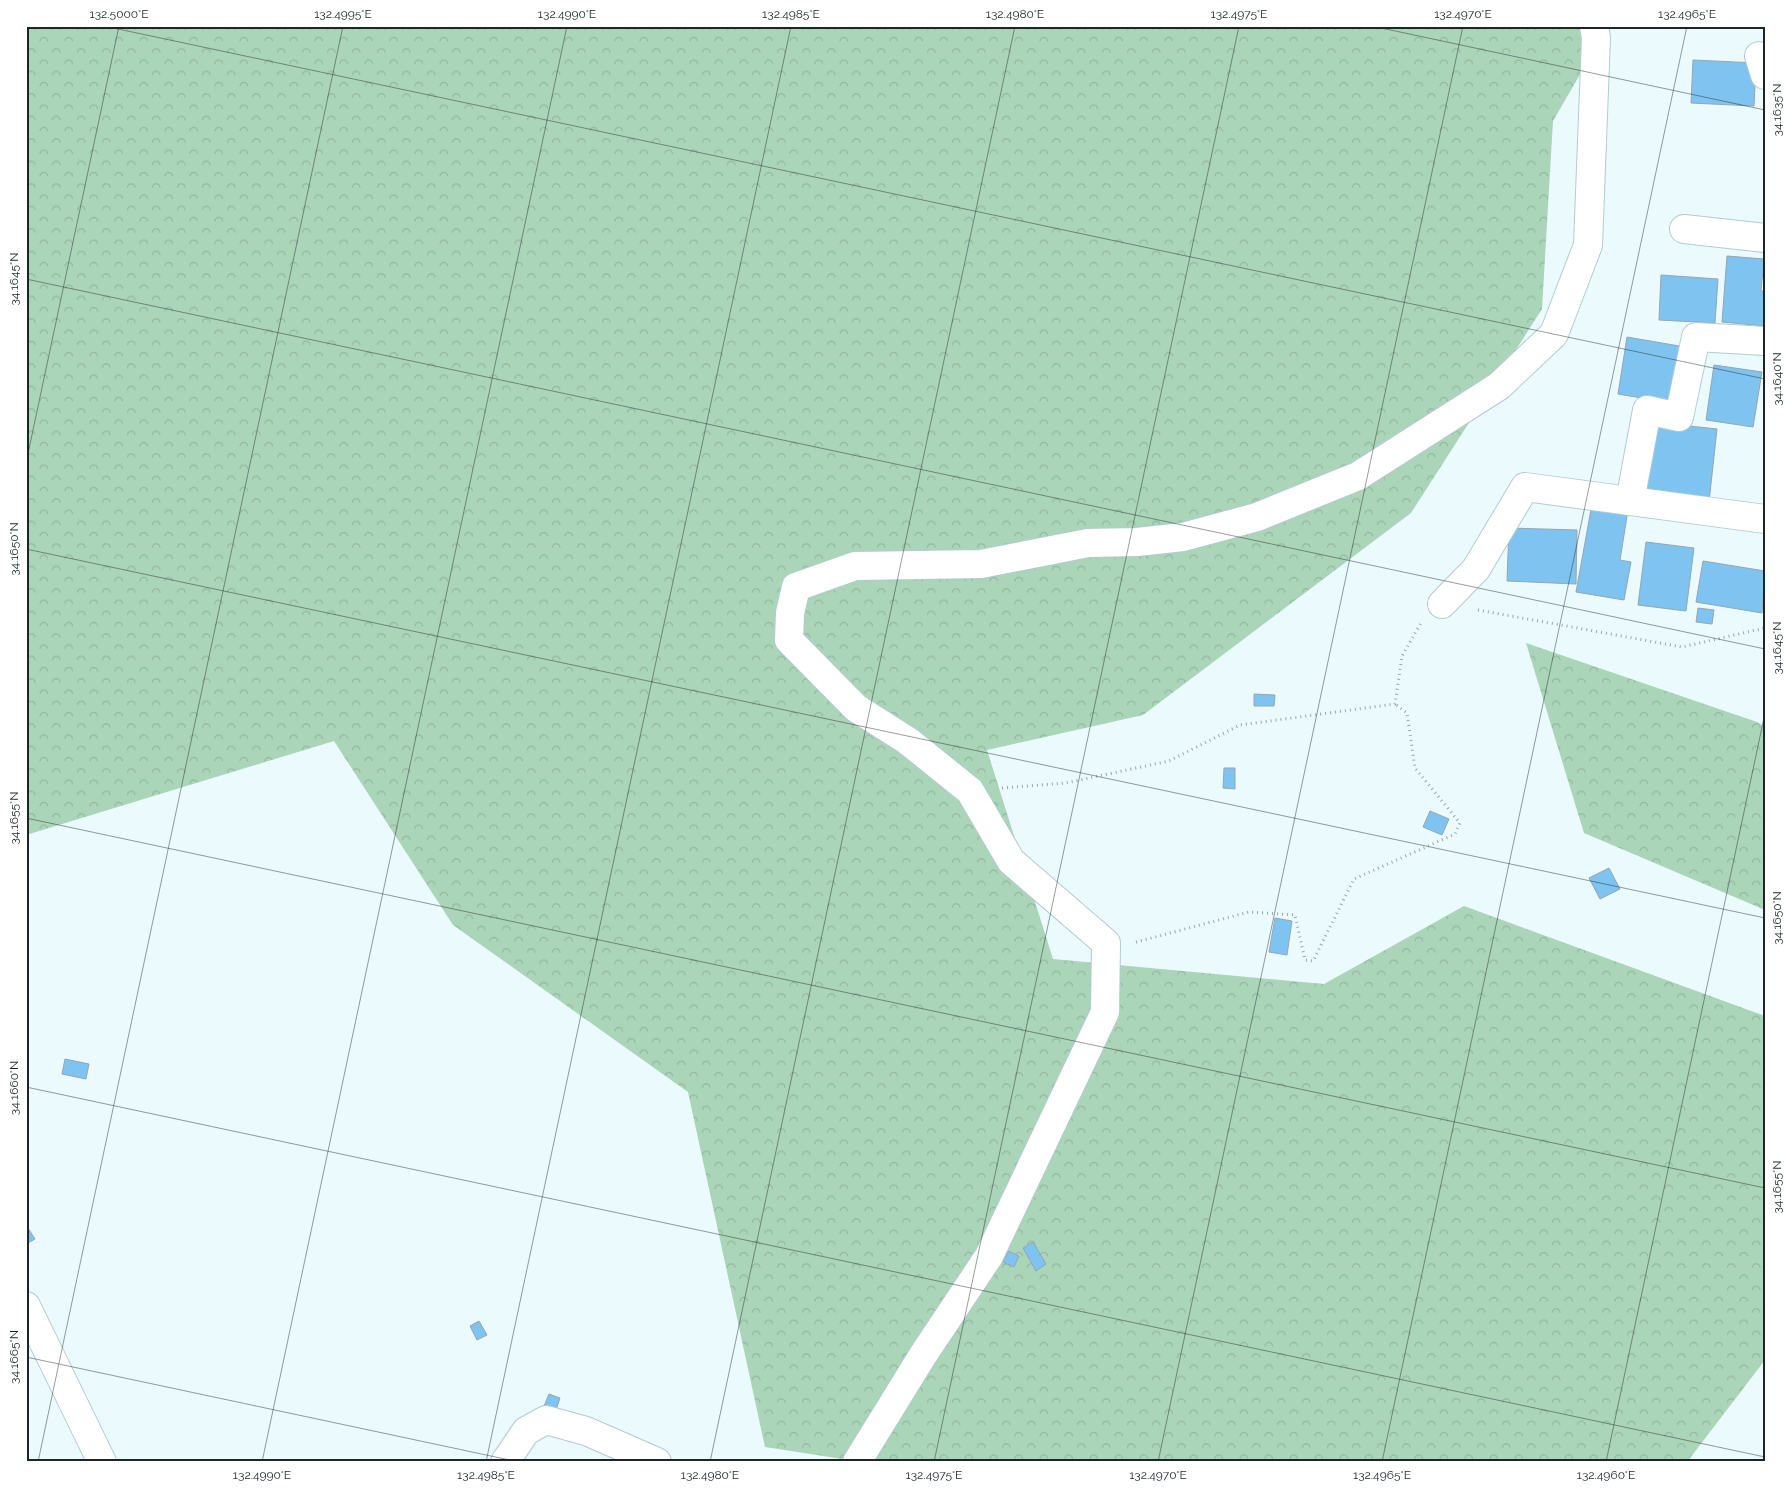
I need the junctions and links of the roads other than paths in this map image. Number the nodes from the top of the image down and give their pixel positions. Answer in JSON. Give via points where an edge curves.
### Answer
{"nodes":[{"id":1,"x":1594,"y":26,"type":"edge"},
{"id":2,"x":1684,"y":229,"type":"dead end"},
{"id":3,"x":1765,"y":238,"type":"edge"},
{"id":4,"x":1765,"y":341,"type":"edge"},
{"id":5,"x":1630,"y":501,"type":"junction"},
{"id":6,"x":1765,"y":519,"type":"edge"},
{"id":7,"x":1442,"y":604,"type":"road end"},
{"id":8,"x":26,"y":1306,"type":"edge"},
{"id":9,"x":102,"y":1462,"type":"edge"},
{"id":10,"x":506,"y":1462,"type":"edge"},
{"id":11,"x":657,"y":1462,"type":"edge"},
{"id":12,"x":857,"y":1462,"type":"edge"}],
"edges":[{"from":1,"to":12,"type":"street","via":[[1588,245],[1554,334],[1499,386],[1358,476],[1257,517],[1183,537],[1137,542],[1088,542],[981,564],[855,566],[796,587],[790,613],[789,640],[856,708],[908,741],[970,791],[1011,861],[1106,943],[1105,1012],[989,1256],[922,1354]]},
{"from":2,"to":3,"type":"street"},
{"from":4,"to":5,"type":"street","via":[[1696,337],[1679,416],[1647,410]]},
{"from":5,"to":6,"type":"street"},
{"from":5,"to":7,"type":"street","via":[[1525,487],[1476,569]]},
{"from":8,"to":9,"type":"street"},
{"from":10,"to":11,"type":"street","via":[[526,1431],[546,1420],[586,1431]]}]}
